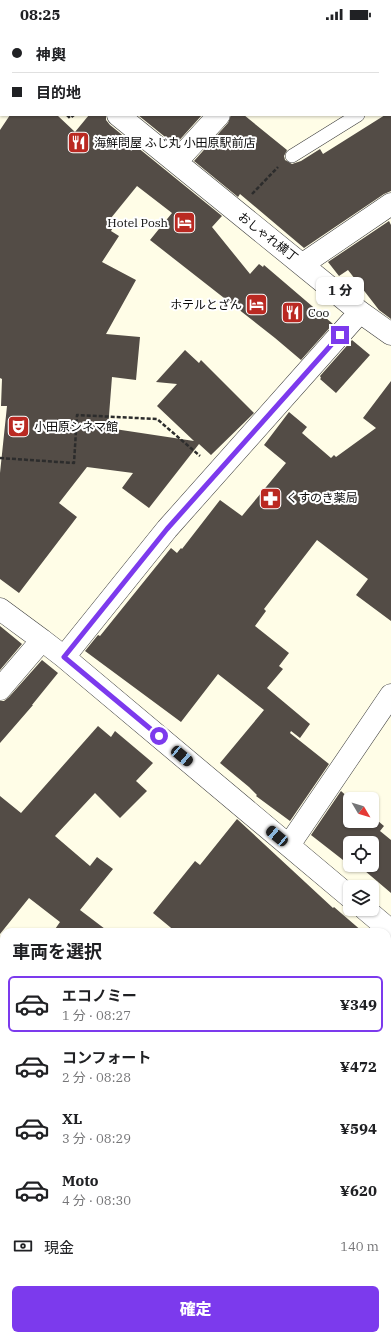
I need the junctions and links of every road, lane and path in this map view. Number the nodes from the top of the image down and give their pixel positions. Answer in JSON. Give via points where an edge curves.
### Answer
{"nodes":[{"id":1,"x":119,"y":116,"type":"edge"},
{"id":2,"x":218,"y":116,"type":"edge"},
{"id":3,"x":356,"y":116,"type":"edge"},
{"id":4,"x":292,"y":156,"type":"joint"},
{"id":5,"x":176,"y":162,"type":"junction"},
{"id":6,"x":391,"y":204,"type":"edge"},
{"id":7,"x":235,"y":212,"type":"junction"},
{"id":8,"x":303,"y":264,"type":"junction"},
{"id":9,"x":360,"y":312,"type":"junction"},
{"id":10,"x":391,"y":334,"type":"edge"},
{"id":11,"x":0,"y":458,"type":"edge"},
{"id":12,"x":218,"y":472,"type":"junction"},
{"id":13,"x":0,"y":608,"type":"edge"},
{"id":14,"x":42,"y":640,"type":"junction"},
{"id":15,"x":64,"y":657,"type":"junction"},
{"id":16,"x":0,"y":689,"type":"edge"},
{"id":17,"x":391,"y":695,"type":"edge"},
{"id":18,"x":289,"y":845,"type":"junction"},
{"id":19,"x":343,"y":891,"type":"edge"},
{"id":20,"x":373,"y":916,"type":"edge"},
{"id":21,"x":387,"y":928,"type":"edge"}],
"edges":[{"from":1,"to":5,"type":"street","name":"おしゃれ横丁"},
{"from":2,"to":5,"type":"street"},
{"from":3,"to":4,"type":"lane"},
{"from":4,"to":7,"type":"path","via":[[284,161]]},
{"from":5,"to":7,"type":"street","name":"おしゃれ横丁"},
{"from":6,"to":8,"type":"street"},
{"from":7,"to":8,"type":"street","name":"おしゃれ横丁"},
{"from":8,"to":9,"type":"street","name":"おしゃれ横丁"},
{"from":9,"to":10,"type":"street","name":"おしゃれ横丁"},
{"from":9,"to":12,"type":"street"},
{"from":11,"to":12,"type":"path","via":[[74,463],[77,415],[157,419]]},
{"from":12,"to":15,"type":"street","via":[[167,529]]},
{"from":13,"to":14,"type":"street"},
{"from":14,"to":15,"type":"street"},
{"from":14,"to":16,"type":"street"},
{"from":15,"to":18,"type":"street"},
{"from":17,"to":18,"type":"street"},
{"from":18,"to":19,"type":"street"},
{"from":20,"to":21,"type":"street"}]}
